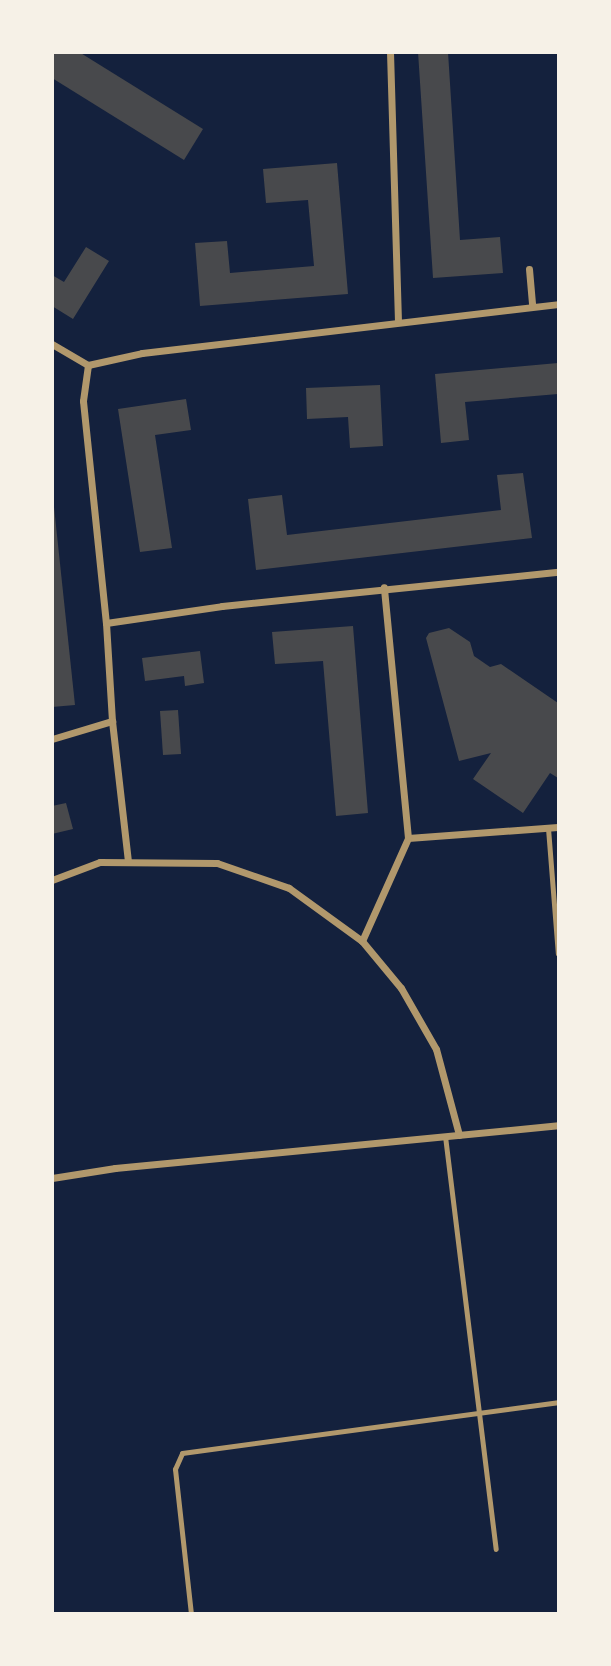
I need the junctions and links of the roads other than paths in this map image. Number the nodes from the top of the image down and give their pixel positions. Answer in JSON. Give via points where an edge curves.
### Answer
{"nodes":[{"id":1,"x":390,"y":52,"type":"edge"},
{"id":2,"x":529,"y":269,"type":"dead end"},
{"id":3,"x":558,"y":304,"type":"edge"},
{"id":4,"x":532,"y":306,"type":"junction"},
{"id":5,"x":398,"y":322,"type":"junction"},
{"id":6,"x":52,"y":344,"type":"edge"},
{"id":7,"x":88,"y":365,"type":"junction"},
{"id":8,"x":558,"y":572,"type":"edge"},
{"id":9,"x":384,"y":587,"type":"junction"},
{"id":10,"x":106,"y":623,"type":"junction"},
{"id":11,"x":112,"y":721,"type":"junction"},
{"id":12,"x":52,"y":739,"type":"edge"},
{"id":13,"x":558,"y":827,"type":"edge"},
{"id":14,"x":548,"y":828,"type":"junction"},
{"id":15,"x":408,"y":838,"type":"junction"},
{"id":16,"x":128,"y":862,"type":"junction"},
{"id":17,"x":52,"y":880,"type":"edge"},
{"id":18,"x":362,"y":941,"type":"junction"},
{"id":19,"x":558,"y":954,"type":"edge"},
{"id":20,"x":558,"y":1125,"type":"edge"},
{"id":21,"x":458,"y":1135,"type":"junction"},
{"id":22,"x":445,"y":1136,"type":"junction"},
{"id":23,"x":52,"y":1178,"type":"edge"},
{"id":24,"x":558,"y":1402,"type":"edge"},
{"id":25,"x":479,"y":1411,"type":"junction"},
{"id":26,"x":496,"y":1549,"type":"dead end"},
{"id":27,"x":191,"y":1614,"type":"edge"}],
"edges":[{"from":1,"to":5,"type":"street"},
{"from":2,"to":4,"type":"street"},
{"from":3,"to":4,"type":"street"},
{"from":4,"to":5,"type":"street"},
{"from":5,"to":7,"type":"street","via":[[142,353]]},
{"from":6,"to":7,"type":"street"},
{"from":7,"to":10,"type":"street","via":[[83,401]]},
{"from":8,"to":9,"type":"street"},
{"from":9,"to":10,"type":"street"},
{"from":9,"to":15,"type":"street"},
{"from":10,"to":11,"type":"street"},
{"from":11,"to":12,"type":"street"},
{"from":11,"to":16,"type":"street"},
{"from":13,"to":14,"type":"street"},
{"from":14,"to":15,"type":"street"},
{"from":14,"to":19,"type":"lane"},
{"from":15,"to":18,"type":"street"},
{"from":16,"to":17,"type":"street","via":[[100,862]]},
{"from":16,"to":18,"type":"street","via":[[217,863],[289,888]]},
{"from":18,"to":21,"type":"street","via":[[401,988],[436,1049]]},
{"from":20,"to":21,"type":"street"},
{"from":21,"to":22,"type":"street"},
{"from":22,"to":23,"type":"street"},
{"from":22,"to":25,"type":"lane"},
{"from":24,"to":25,"type":"lane"},
{"from":25,"to":26,"type":"lane"},
{"from":25,"to":27,"type":"lane","via":[[182,1453],[175,1469]]}]}
